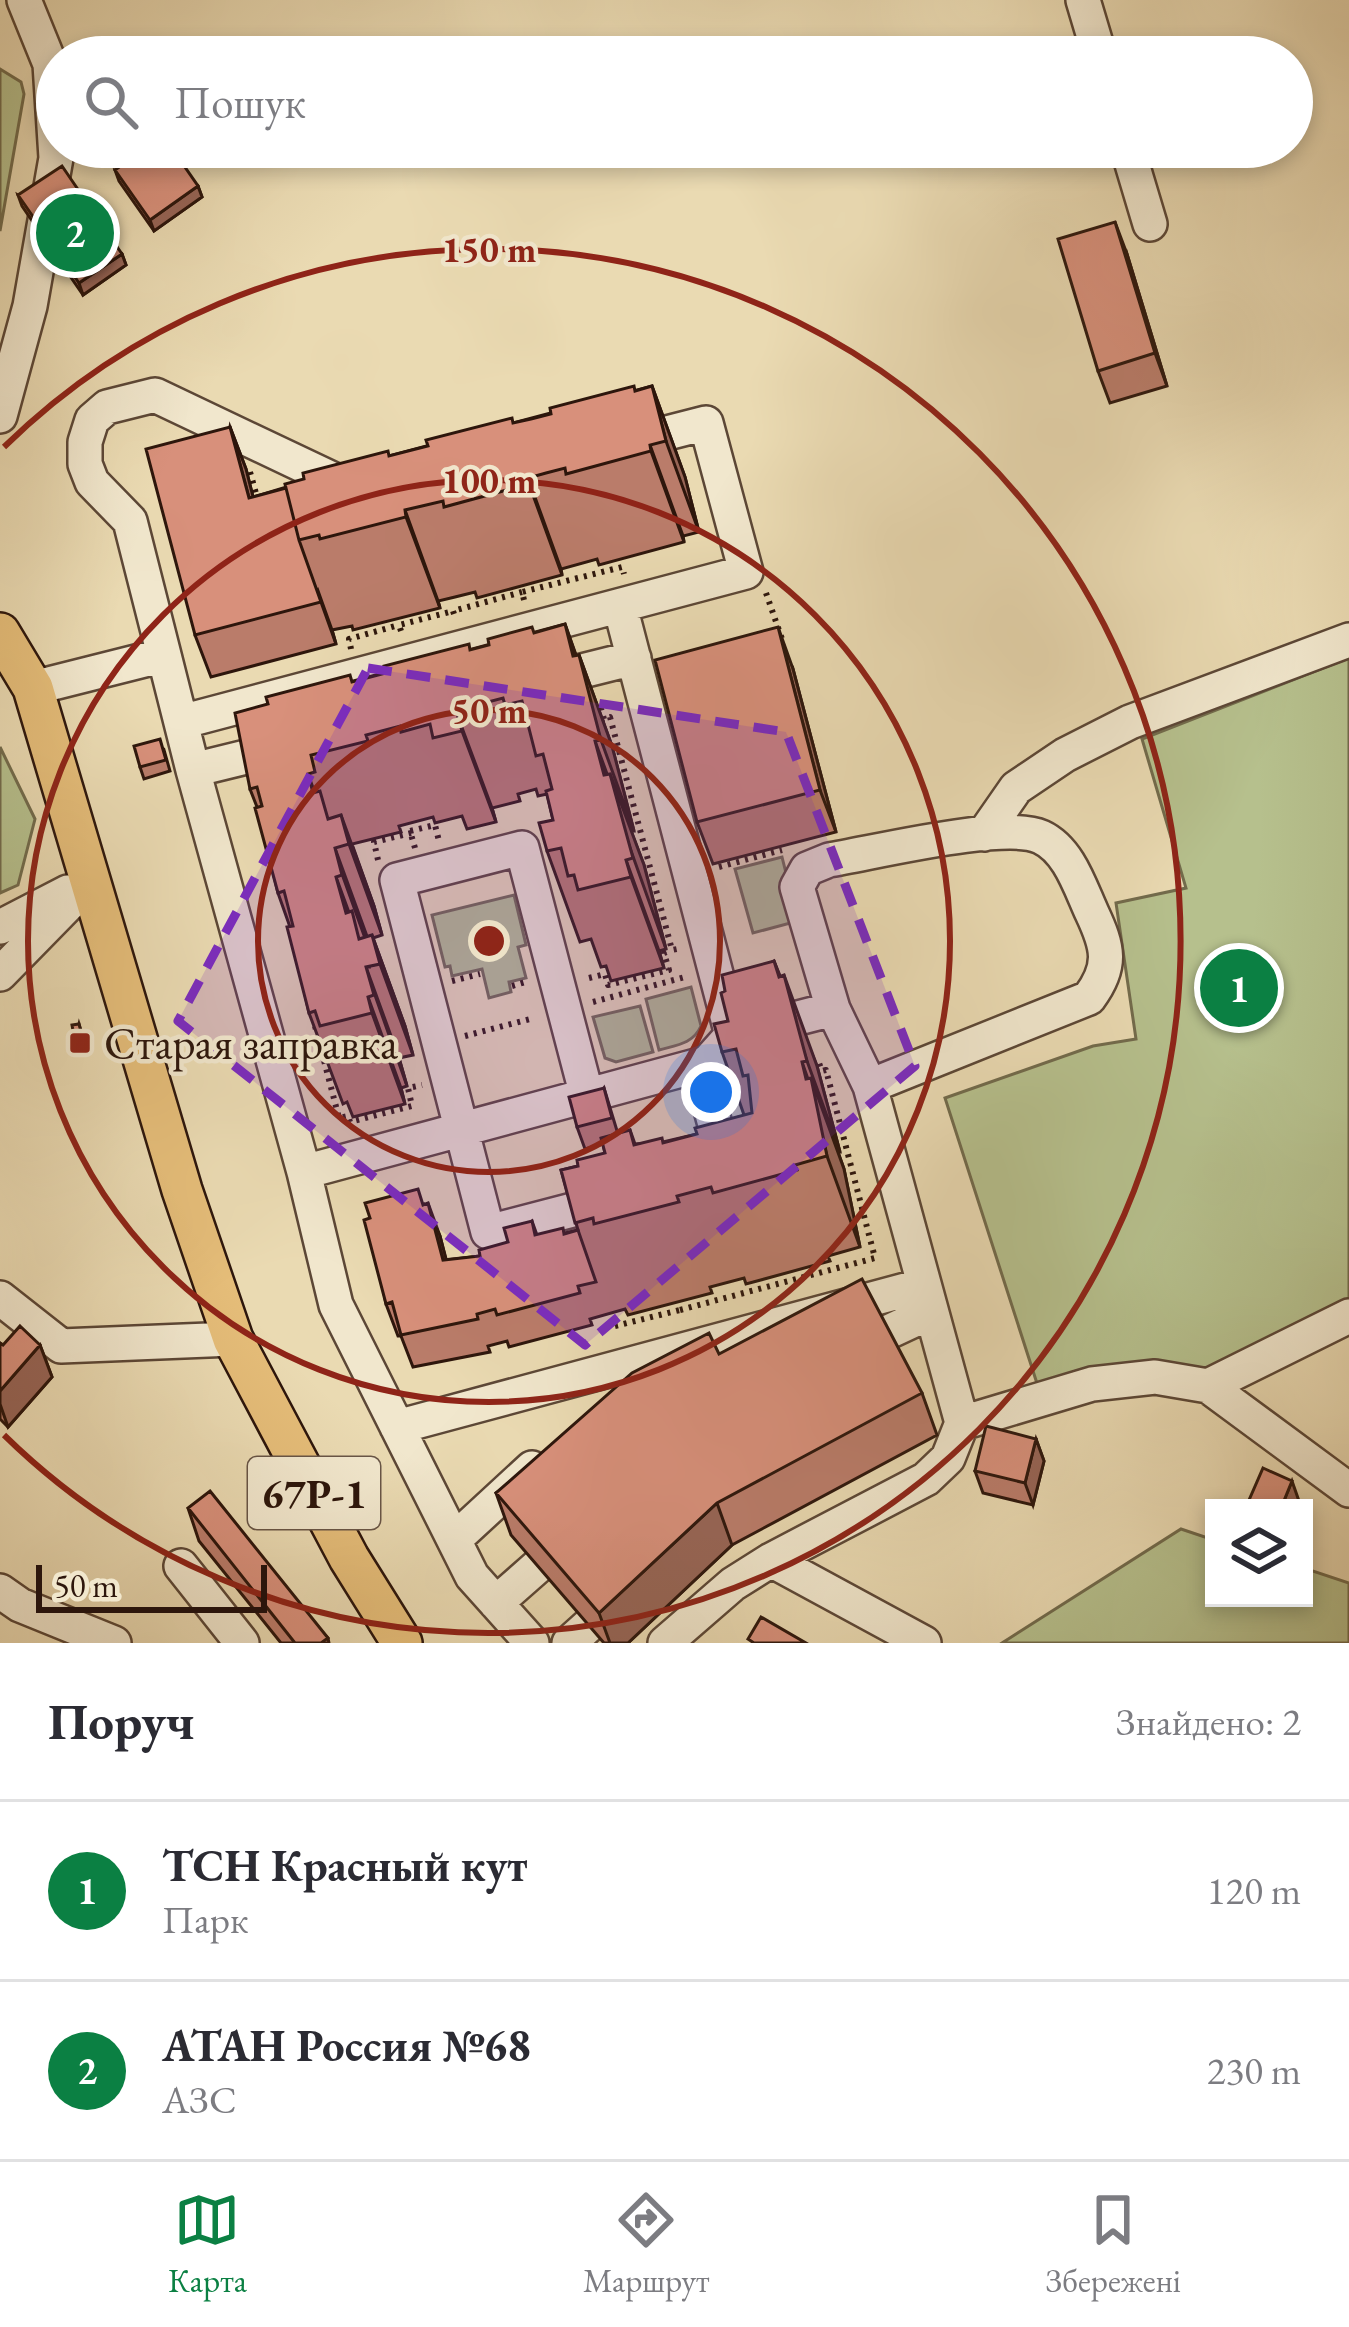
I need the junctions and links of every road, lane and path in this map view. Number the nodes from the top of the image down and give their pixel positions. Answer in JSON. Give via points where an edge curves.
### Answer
{"nodes":[{"id":1,"x":24,"y":0,"type":"edge"},
{"id":2,"x":1083,"y":0,"type":"edge"},
{"id":3,"x":39,"y":36,"type":"edge"},
{"id":4,"x":1094,"y":36,"type":"edge"},
{"id":5,"x":54,"y":168,"type":"edge"},
{"id":6,"x":1133,"y":168,"type":"edge"},
{"id":7,"x":1150,"y":224,"type":"dead end"},
{"id":8,"x":0,"y":416,"type":"edge"},
{"id":9,"x":594,"y":452,"type":"edge"},
{"id":10,"x":248,"y":462,"type":"dead end"},
{"id":11,"x":302,"y":464,"type":"junction"},
{"id":12,"x":257,"y":496,"type":"edge"},
{"id":13,"x":622,"y":591,"type":"junction"},
{"id":14,"x":0,"y":633,"type":"edge"},
{"id":15,"x":1349,"y":640,"type":"edge"},
{"id":16,"x":164,"y":656,"type":"junction"},
{"id":17,"x":596,"y":667,"type":"junction"},
{"id":18,"x":645,"y":672,"type":"junction"},
{"id":19,"x":33,"y":688,"type":"junction"},
{"id":20,"x":509,"y":690,"type":"edge"},
{"id":21,"x":600,"y":705,"type":"dead end"},
{"id":22,"x":181,"y":722,"type":"junction"},
{"id":23,"x":318,"y":739,"type":"edge"},
{"id":24,"x":193,"y":770,"type":"junction"},
{"id":25,"x":411,"y":833,"type":"junction"},
{"id":26,"x":984,"y":835,"type":"junction"},
{"id":27,"x":793,"y":847,"type":"dead end"},
{"id":28,"x":442,"y":850,"type":"dead end"},
{"id":29,"x":428,"y":854,"type":"dead end"},
{"id":30,"x":380,"y":866,"type":"dead end"},
{"id":31,"x":690,"y":874,"type":"junction"},
{"id":32,"x":92,"y":880,"type":"junction"},
{"id":33,"x":0,"y":927,"type":"edge"},
{"id":34,"x":672,"y":950,"type":"dead end"},
{"id":35,"x":0,"y":974,"type":"edge"},
{"id":36,"x":573,"y":981,"type":"dead end"},
{"id":37,"x":832,"y":1009,"type":"junction"},
{"id":38,"x":732,"y":1034,"type":"junction"},
{"id":39,"x":810,"y":1048,"type":"dead end"},
{"id":40,"x":699,"y":1065,"type":"junction"},
{"id":41,"x":870,"y":1086,"type":"junction"},
{"id":42,"x":587,"y":1096,"type":"junction"},
{"id":43,"x":462,"y":1130,"type":"junction"},
{"id":44,"x":304,"y":1172,"type":"junction"},
{"id":45,"x":694,"y":1179,"type":"edge"},
{"id":46,"x":654,"y":1189,"type":"edge"},
{"id":47,"x":0,"y":1298,"type":"edge"},
{"id":48,"x":928,"y":1299,"type":"junction"},
{"id":49,"x":680,"y":1310,"type":"junction"},
{"id":50,"x":1349,"y":1316,"type":"edge"},
{"id":51,"x":684,"y":1324,"type":"dead end"},
{"id":52,"x":615,"y":1326,"type":"dead end"},
{"id":53,"x":884,"y":1334,"type":"edge"},
{"id":54,"x":233,"y":1339,"type":"junction"},
{"id":55,"x":652,"y":1359,"type":"junction"},
{"id":56,"x":1208,"y":1386,"type":"junction"},
{"id":57,"x":602,"y":1404,"type":"edge"},
{"id":58,"x":962,"y":1423,"type":"junction"},
{"id":59,"x":397,"y":1427,"type":"junction"},
{"id":60,"x":553,"y":1450,"type":"edge"},
{"id":61,"x":1349,"y":1490,"type":"edge"},
{"id":62,"x":454,"y":1540,"type":"junction"},
{"id":63,"x":771,"y":1560,"type":"junction"},
{"id":64,"x":538,"y":1566,"type":"edge"},
{"id":65,"x":181,"y":1567,"type":"dead end"},
{"id":66,"x":0,"y":1591,"type":"edge"},
{"id":67,"x":496,"y":1603,"type":"junction"},
{"id":68,"x":114,"y":1643,"type":"edge"},
{"id":69,"x":242,"y":1643,"type":"edge"},
{"id":70,"x":402,"y":1643,"type":"edge"},
{"id":71,"x":532,"y":1643,"type":"edge"},
{"id":72,"x":665,"y":1643,"type":"edge"},
{"id":73,"x":924,"y":1643,"type":"edge"}],
"edges":[{"from":1,"to":3,"type":"street"},
{"from":2,"to":4,"type":"street"},
{"from":5,"to":8,"type":"street"},
{"from":6,"to":7,"type":"street"},
{"from":9,"to":13,"type":"street","via":[[706,423],[746,572]]},
{"from":10,"to":12,"type":"path"},
{"from":11,"to":11,"type":"street","via":[[386,504],[326,510]]},
{"from":11,"to":16,"type":"street","via":[[155,395],[107,407],[92,420],[85,464],[130,521]]},
{"from":13,"to":18,"type":"street"},
{"from":13,"to":22,"type":"street"},
{"from":14,"to":19,"type":"main road","number":"67Р-1"},
{"from":15,"to":26,"type":"street","via":[[1130,722],[1065,755],[1016,788]]},
{"from":16,"to":19,"type":"street"},
{"from":16,"to":22,"type":"street"},
{"from":17,"to":18,"type":"street"},
{"from":17,"to":20,"type":"street"},
{"from":17,"to":21,"type":"path"},
{"from":18,"to":31,"type":"street","via":[[690,825]]},
{"from":19,"to":32,"type":"main road","number":"67Р-1"},
{"from":22,"to":24,"type":"street"},
{"from":23,"to":24,"type":"street"},
{"from":24,"to":44,"type":"street"},
{"from":25,"to":28,"type":"path","via":[[435,825]]},
{"from":25,"to":29,"type":"path","via":[[417,857]]},
{"from":25,"to":30,"type":"path","via":[[374,842]]},
{"from":26,"to":37,"type":"street","via":[[807,869],[797,887]]},
{"from":26,"to":41,"type":"street","via":[[1043,838],[1070,863],[1105,940],[1105,976],[1089,998]]},
{"from":27,"to":31,"type":"path"},
{"from":31,"to":38,"type":"street"},
{"from":32,"to":33,"type":"street"},
{"from":32,"to":35,"type":"street"},
{"from":32,"to":54,"type":"main road","number":"67Р-1"},
{"from":34,"to":36,"type":"path","via":[[664,952],[669,970],[608,985],[605,974]]},
{"from":37,"to":38,"type":"street"},
{"from":37,"to":41,"type":"street"},
{"from":38,"to":40,"type":"street"},
{"from":39,"to":49,"type":"path","via":[[814,1064],[826,1070],[875,1258]]},
{"from":40,"to":42,"type":"street"},
{"from":40,"to":45,"type":"street","via":[[727,1170]]},
{"from":41,"to":48,"type":"street"},
{"from":42,"to":43,"type":"street"},
{"from":42,"to":43,"type":"street","via":[[522,848],[397,880]]},
{"from":43,"to":44,"type":"street"},
{"from":43,"to":46,"type":"street","via":[[488,1232]]},
{"from":44,"to":59,"type":"street","via":[[336,1304]]},
{"from":47,"to":54,"type":"street","via":[[61,1346]]},
{"from":48,"to":53,"type":"street"},
{"from":48,"to":55,"type":"street"},
{"from":48,"to":58,"type":"street","via":[[938,1392]]},
{"from":49,"to":51,"type":"path"},
{"from":49,"to":52,"type":"path"},
{"from":50,"to":56,"type":"street"},
{"from":54,"to":70,"type":"main road","number":"67Р-1"},
{"from":55,"to":57,"type":"street"},
{"from":55,"to":59,"type":"street"},
{"from":56,"to":58,"type":"street","via":[[1155,1377],[1092,1384]]},
{"from":56,"to":61,"type":"street"},
{"from":58,"to":63,"type":"street","via":[[949,1458],[926,1479]]},
{"from":59,"to":62,"type":"street"},
{"from":60,"to":62,"type":"street"},
{"from":62,"to":67,"type":"street"},
{"from":63,"to":72,"type":"street"},
{"from":63,"to":73,"type":"street"},
{"from":64,"to":67,"type":"street"},
{"from":65,"to":69,"type":"street"},
{"from":66,"to":68,"type":"street"},
{"from":67,"to":71,"type":"street"}]}
